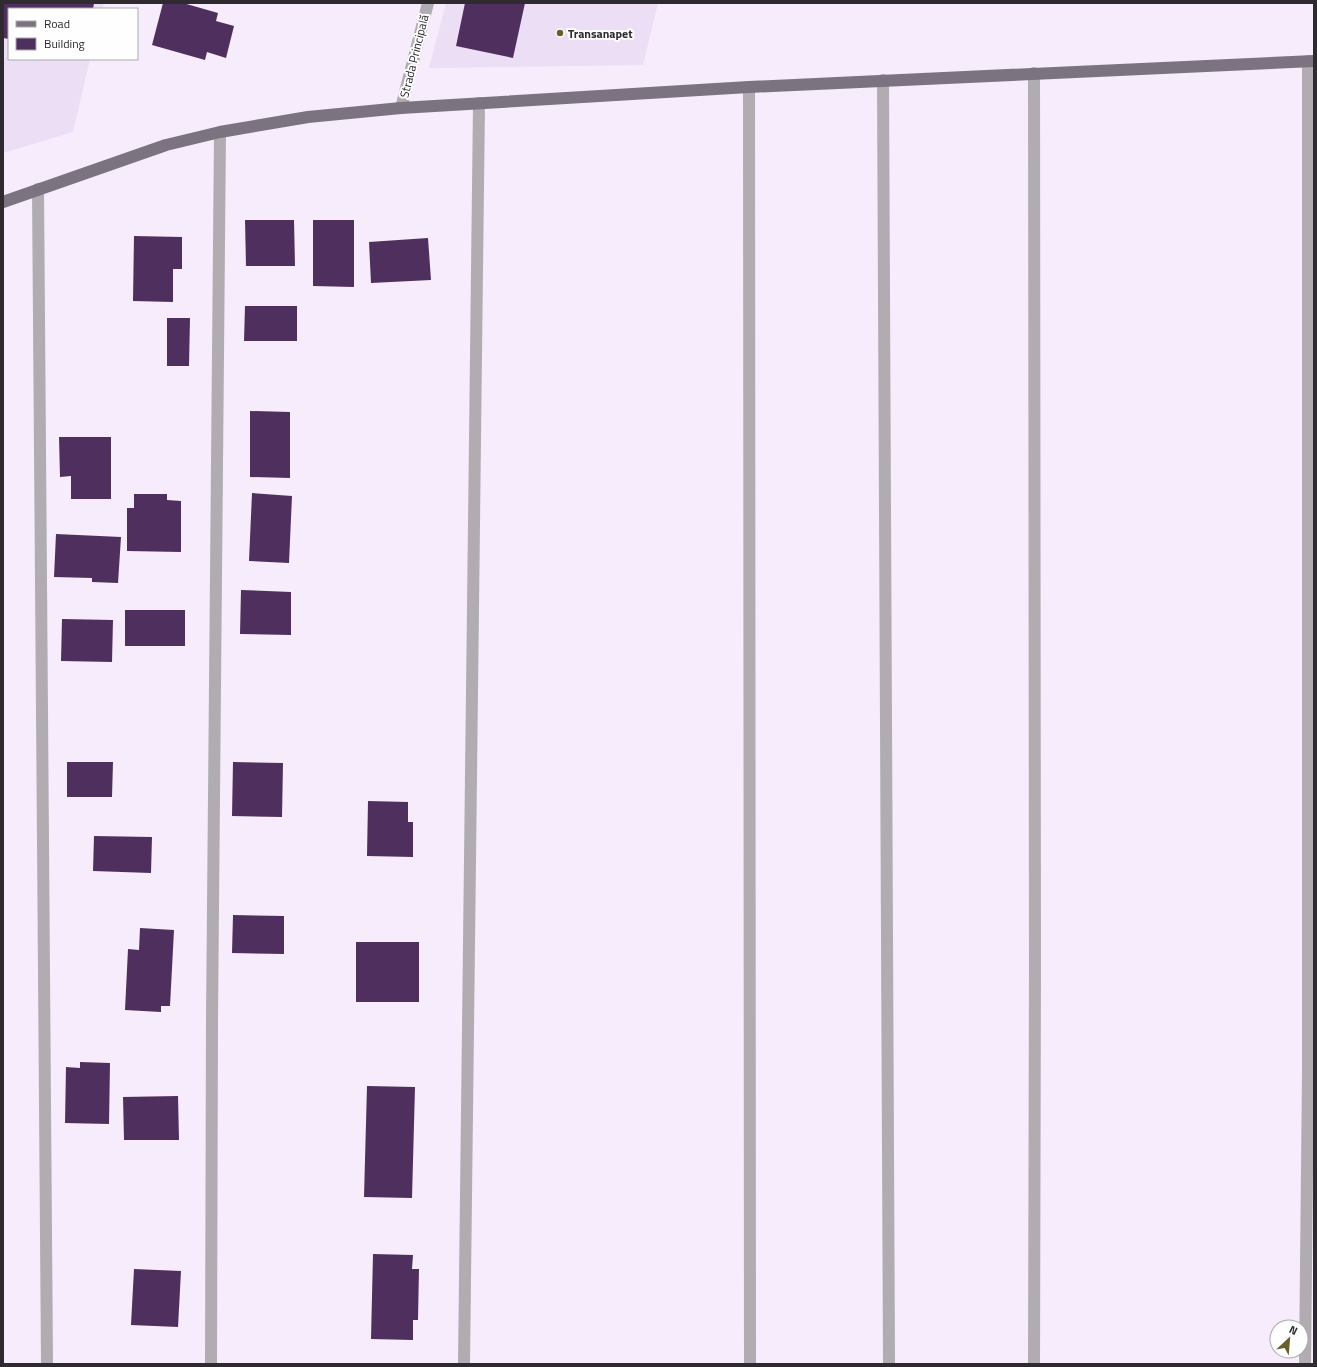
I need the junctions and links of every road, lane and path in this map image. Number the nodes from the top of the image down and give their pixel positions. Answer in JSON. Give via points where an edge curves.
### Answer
{"nodes":[{"id":1,"x":428,"y":3,"type":"edge"},
{"id":2,"x":1311,"y":61,"type":"edge"},
{"id":3,"x":1034,"y":73,"type":"junction"},
{"id":4,"x":883,"y":80,"type":"junction"},
{"id":5,"x":749,"y":87,"type":"junction"},
{"id":6,"x":479,"y":103,"type":"junction"},
{"id":7,"x":401,"y":108,"type":"junction"},
{"id":8,"x":220,"y":132,"type":"junction"},
{"id":9,"x":38,"y":189,"type":"junction"},
{"id":10,"x":3,"y":202,"type":"edge"},
{"id":11,"x":47,"y":1364,"type":"edge"},
{"id":12,"x":211,"y":1364,"type":"edge"},
{"id":13,"x":464,"y":1364,"type":"edge"},
{"id":14,"x":750,"y":1364,"type":"edge"},
{"id":15,"x":888,"y":1364,"type":"edge"},
{"id":16,"x":1034,"y":1364,"type":"edge"},
{"id":17,"x":1305,"y":1364,"type":"edge"}],
"edges":[{"from":1,"to":7,"type":"street","name":"Strada Principală"},
{"from":2,"to":3,"type":"main road"},
{"from":2,"to":17,"type":"street"},
{"from":3,"to":4,"type":"main road"},
{"from":3,"to":16,"type":"street"},
{"from":4,"to":5,"type":"main road"},
{"from":4,"to":15,"type":"street"},
{"from":5,"to":6,"type":"main road"},
{"from":5,"to":14,"type":"street"},
{"from":6,"to":7,"type":"main road"},
{"from":6,"to":13,"type":"street"},
{"from":7,"to":8,"type":"main road","via":[[308,117]]},
{"from":8,"to":9,"type":"main road","via":[[166,145]]},
{"from":8,"to":12,"type":"street"},
{"from":9,"to":10,"type":"main road"},
{"from":9,"to":11,"type":"street"}]}
